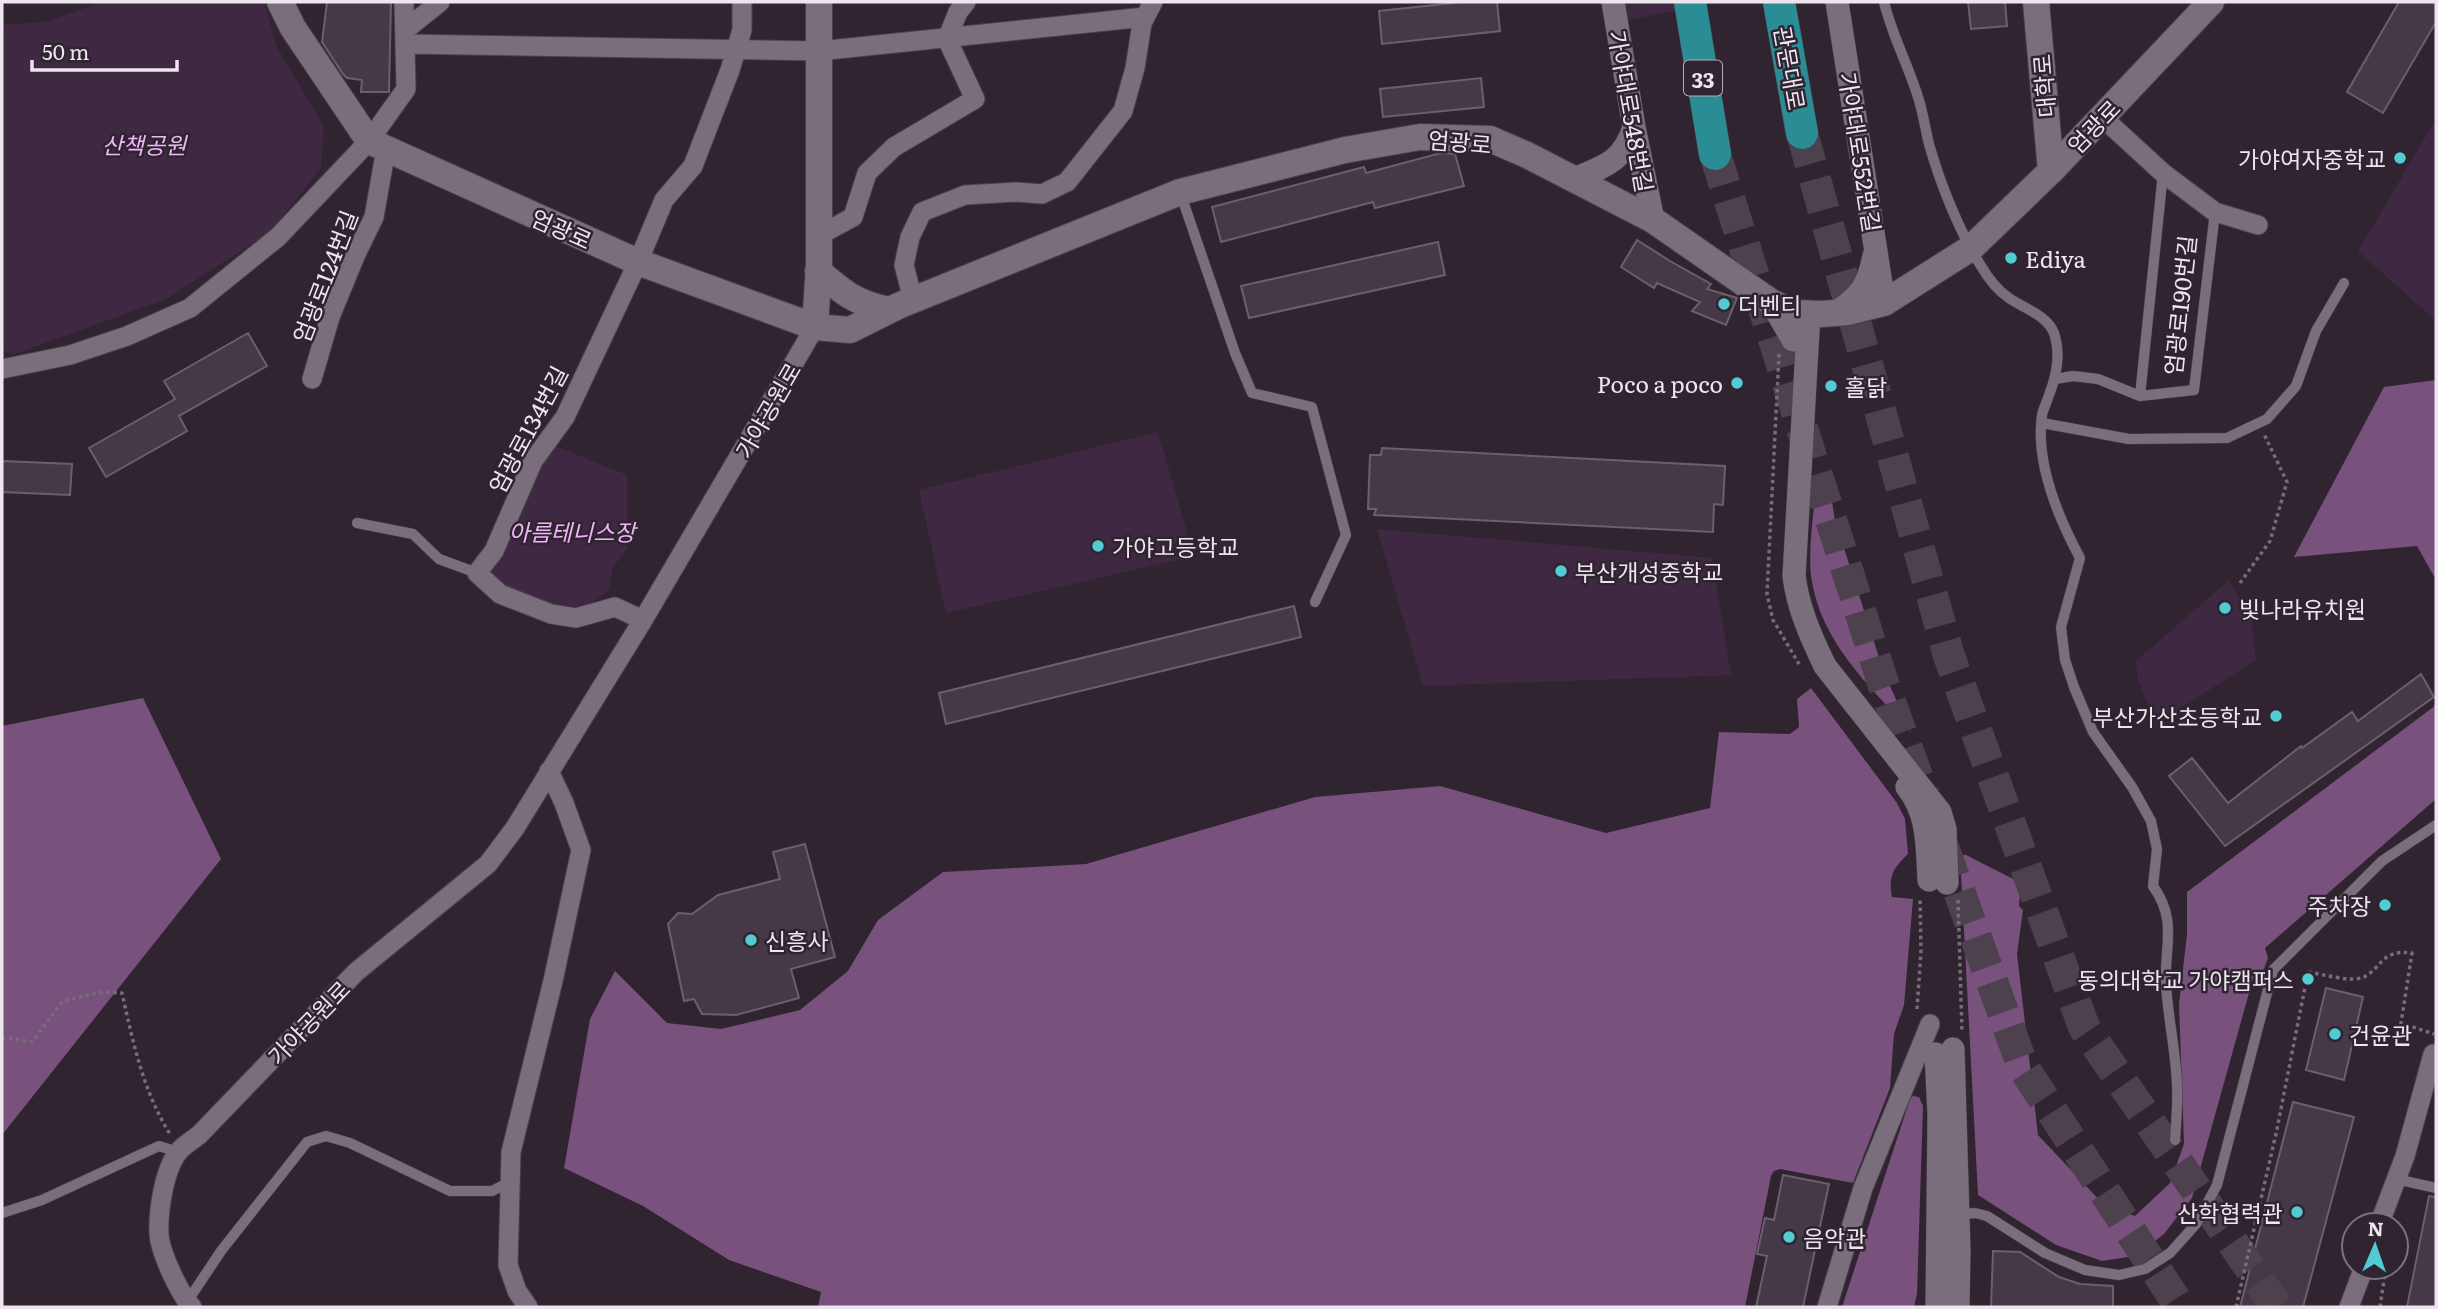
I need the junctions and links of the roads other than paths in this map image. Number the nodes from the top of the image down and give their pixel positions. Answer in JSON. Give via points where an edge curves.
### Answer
{"nodes":[{"id":1,"x":280,"y":2,"type":"edge"},
{"id":2,"x":404,"y":2,"type":"edge"},
{"id":3,"x":440,"y":2,"type":"edge"},
{"id":4,"x":742,"y":2,"type":"edge"},
{"id":5,"x":819,"y":2,"type":"edge"},
{"id":6,"x":966,"y":2,"type":"edge"},
{"id":7,"x":1613,"y":2,"type":"edge"},
{"id":8,"x":1690,"y":2,"type":"edge"},
{"id":9,"x":1779,"y":2,"type":"edge"},
{"id":10,"x":1837,"y":2,"type":"edge"},
{"id":11,"x":1884,"y":2,"type":"edge"},
{"id":12,"x":2036,"y":2,"type":"edge"},
{"id":13,"x":2211,"y":2,"type":"edge"},
{"id":14,"x":1149,"y":9,"type":"edge"},
{"id":15,"x":948,"y":36,"type":"junction"},
{"id":16,"x":405,"y":37,"type":"junction"},
{"id":17,"x":736,"y":50,"type":"junction"},
{"id":18,"x":819,"y":51,"type":"junction"},
{"id":19,"x":2102,"y":117,"type":"junction"},
{"id":20,"x":1634,"y":127,"type":"junction"},
{"id":21,"x":1802,"y":134,"type":"tunnel mouth"},
{"id":22,"x":377,"y":145,"type":"junction"},
{"id":23,"x":1715,"y":154,"type":"tunnel mouth"},
{"id":24,"x":2051,"y":171,"type":"junction"},
{"id":25,"x":2164,"y":173,"type":"junction"},
{"id":26,"x":1574,"y":179,"type":"junction"},
{"id":27,"x":1180,"y":192,"type":"junction"},
{"id":28,"x":2215,"y":212,"type":"junction"},
{"id":29,"x":1653,"y":220,"type":"junction"},
{"id":30,"x":2258,"y":225,"type":"dead end"},
{"id":31,"x":818,"y":236,"type":"junction"},
{"id":32,"x":1876,"y":248,"type":"junction"},
{"id":33,"x":1971,"y":248,"type":"junction"},
{"id":34,"x":638,"y":262,"type":"junction"},
{"id":35,"x":818,"y":271,"type":"junction"},
{"id":36,"x":2344,"y":283,"type":"dead end"},
{"id":37,"x":1884,"y":303,"type":"junction"},
{"id":38,"x":901,"y":305,"type":"junction"},
{"id":39,"x":1791,"y":309,"type":"junction"},
{"id":40,"x":1837,"y":313,"type":"junction"},
{"id":41,"x":815,"y":327,"type":"junction"},
{"id":42,"x":2,"y":369,"type":"edge"},
{"id":43,"x":312,"y":379,"type":"dead end"},
{"id":44,"x":2055,"y":379,"type":"junction"},
{"id":45,"x":2140,"y":396,"type":"junction"},
{"id":46,"x":2042,"y":423,"type":"junction"},
{"id":47,"x":357,"y":523,"type":"dead end"},
{"id":48,"x":477,"y":573,"type":"junction"},
{"id":49,"x":1315,"y":602,"type":"dead end"},
{"id":50,"x":643,"y":620,"type":"junction"},
{"id":51,"x":549,"y":771,"type":"junction"},
{"id":52,"x":2436,"y":825,"type":"edge"},
{"id":53,"x":1930,"y":1024,"type":"dead end"},
{"id":54,"x":2435,"y":1047,"type":"edge"},
{"id":55,"x":1945,"y":1051,"type":"dead end"},
{"id":56,"x":2175,"y":1140,"type":"dead end"},
{"id":57,"x":178,"y":1152,"type":"junction"},
{"id":58,"x":2396,"y":1180,"type":"junction"},
{"id":59,"x":510,"y":1182,"type":"junction"},
{"id":60,"x":2436,"y":1188,"type":"edge"},
{"id":61,"x":2384,"y":1211,"type":"edge"},
{"id":62,"x":2,"y":1213,"type":"edge"},
{"id":63,"x":1949,"y":1216,"type":"junction"},
{"id":64,"x":2359,"y":1281,"type":"edge"},
{"id":65,"x":190,"y":1305,"type":"edge"},
{"id":66,"x":528,"y":1307,"type":"edge"},
{"id":67,"x":1827,"y":1307,"type":"edge"},
{"id":68,"x":1937,"y":1307,"type":"edge"},
{"id":69,"x":1958,"y":1307,"type":"edge"},
{"id":70,"x":2349,"y":1307,"type":"edge"}],
"edges":[{"from":1,"to":22,"type":"main road","via":[[293,28]]},
{"from":2,"to":16,"type":"street"},
{"from":3,"to":16,"type":"street"},
{"from":4,"to":17,"type":"street","name":"엄광로134번길"},
{"from":5,"to":18,"type":"main road","name":"가야공원로"},
{"from":6,"to":15,"type":"street"},
{"from":7,"to":20,"type":"street","name":"가야대로548번길"},
{"from":8,"to":23,"type":"highway","number":"33"},
{"from":9,"to":21,"type":"highway","name":"관문대로"},
{"from":10,"to":32,"type":"street","name":"가야대로552번길"},
{"from":11,"to":33,"type":"lane","via":[[1919,98],[1946,193]]},
{"from":12,"to":24,"type":"main road","name":"대학로"},
{"from":13,"to":19,"type":"main road","name":"엄광로"},
{"from":14,"to":15,"type":"street"},
{"from":14,"to":38,"type":"street","via":[[1124,111],[1067,182],[1042,194],[965,195],[922,212],[910,237]]},
{"from":15,"to":18,"type":"street"},
{"from":15,"to":31,"type":"street","via":[[975,99],[894,147],[867,173],[853,216]]},
{"from":16,"to":17,"type":"street"},
{"from":16,"to":22,"type":"street","via":[[406,89]]},
{"from":17,"to":18,"type":"street"},
{"from":17,"to":34,"type":"street","name":"엄광로134번길","via":[[693,166],[664,200]]},
{"from":18,"to":31,"type":"main road","name":"가야공원로"},
{"from":19,"to":24,"type":"main road","name":"엄광로"},
{"from":19,"to":25,"type":"street","name":"엄광로190번길"},
{"from":20,"to":26,"type":"street","via":[[1628,145],[1609,163]]},
{"from":20,"to":29,"type":"street","name":"가야대로548번길"},
{"from":22,"to":34,"type":"main road","name":"엄광로"},
{"from":22,"to":42,"type":"street","via":[[278,237],[190,308],[70,355]]},
{"from":22,"to":43,"type":"street","name":"엄광로124번길","via":[[374,216],[330,317]]},
{"from":24,"to":33,"type":"main road","name":"엄광로"},
{"from":25,"to":28,"type":"street","name":"엄광로190번길"},
{"from":25,"to":45,"type":"lane","name":"엄광로190번길"},
{"from":26,"to":27,"type":"main road","name":"엄광로","via":[[1490,139],[1420,137],[1345,150]]},
{"from":26,"to":29,"type":"main road","name":"엄광로"},
{"from":27,"to":38,"type":"main road","name":"엄광로"},
{"from":27,"to":49,"type":"lane","via":[[1252,393],[1312,407],[1346,535]]},
{"from":28,"to":30,"type":"street","name":"엄광로190번길"},
{"from":28,"to":45,"type":"lane","name":"엄광로190번길","via":[[2194,390]]},
{"from":29,"to":39,"type":"main road","name":"엄광로"},
{"from":31,"to":35,"type":"main road","name":"가야공원로"},
{"from":32,"to":37,"type":"street","name":"가야대로552번길"},
{"from":32,"to":40,"type":"street","via":[[1867,283],[1857,298]]},
{"from":33,"to":37,"type":"main road","name":"엄광로"},
{"from":33,"to":44,"type":"lane","via":[[1991,282],[2052,329],[2059,348]]},
{"from":34,"to":41,"type":"main road","name":"엄광로"},
{"from":34,"to":48,"type":"street","name":"엄광로134번길","via":[[565,418],[533,461],[495,551]]},
{"from":35,"to":38,"type":"main road","via":[[864,305]]},
{"from":35,"to":41,"type":"main road","name":"가야공원로"},
{"from":36,"to":46,"type":"lane","via":[[2316,331],[2296,386],[2267,419],[2227,438],[2129,439]]},
{"from":37,"to":40,"type":"main road","name":"엄광로"},
{"from":38,"to":41,"type":"main road","name":"엄광로","via":[[850,330]]},
{"from":39,"to":39,"type":"street","via":[[1794,576],[1797,596],[1825,666],[1940,812],[1945,829],[1938,882],[1913,794],[1810,661],[1782,598]]},
{"from":39,"to":40,"type":"main road","name":"엄광로"},
{"from":41,"to":50,"type":"street","name":"가야공원로"},
{"from":44,"to":45,"type":"lane","name":"엄광로190번길","via":[[2098,379]]},
{"from":44,"to":46,"type":"lane"},
{"from":46,"to":56,"type":"lane","via":[[2047,476],[2080,558],[2062,627],[2065,660],[2093,732],[2151,821],[2157,849],[2153,886],[2164,901],[2168,921],[2166,981],[2177,1086]]},
{"from":47,"to":48,"type":"lane","via":[[413,534],[439,559]]},
{"from":48,"to":50,"type":"street","via":[[500,594],[551,614],[576,618],[615,607]]},
{"from":50,"to":51,"type":"street","name":"가야공원로"},
{"from":51,"to":57,"type":"street","name":"가야공원로","via":[[488,864],[356,972]]},
{"from":51,"to":59,"type":"street","via":[[581,850],[511,1152]]},
{"from":52,"to":63,"type":"lane","via":[[2382,861],[2273,970],[2217,1185],[2196,1224],[2169,1253],[2145,1269],[2119,1275],[2085,1270],[2045,1253],[1987,1216]]},
{"from":53,"to":67,"type":"street","via":[[1864,1188]]},
{"from":54,"to":58,"type":"street"},
{"from":55,"to":63,"type":"street","via":[[1940,1114]]},
{"from":57,"to":62,"type":"lane","via":[[159,1146],[42,1200]]},
{"from":57,"to":65,"type":"street","name":"가야공원로","via":[[164,1182],[159,1236],[177,1286]]},
{"from":58,"to":60,"type":"lane"},
{"from":58,"to":61,"type":"street"},
{"from":59,"to":65,"type":"lane","via":[[492,1191],[450,1191],[350,1143],[326,1136],[307,1142],[221,1251]]},
{"from":59,"to":66,"type":"street","via":[[508,1265]]},
{"from":63,"to":68,"type":"street"},
{"from":63,"to":69,"type":"street"},
{"from":64,"to":70,"type":"street"}]}
